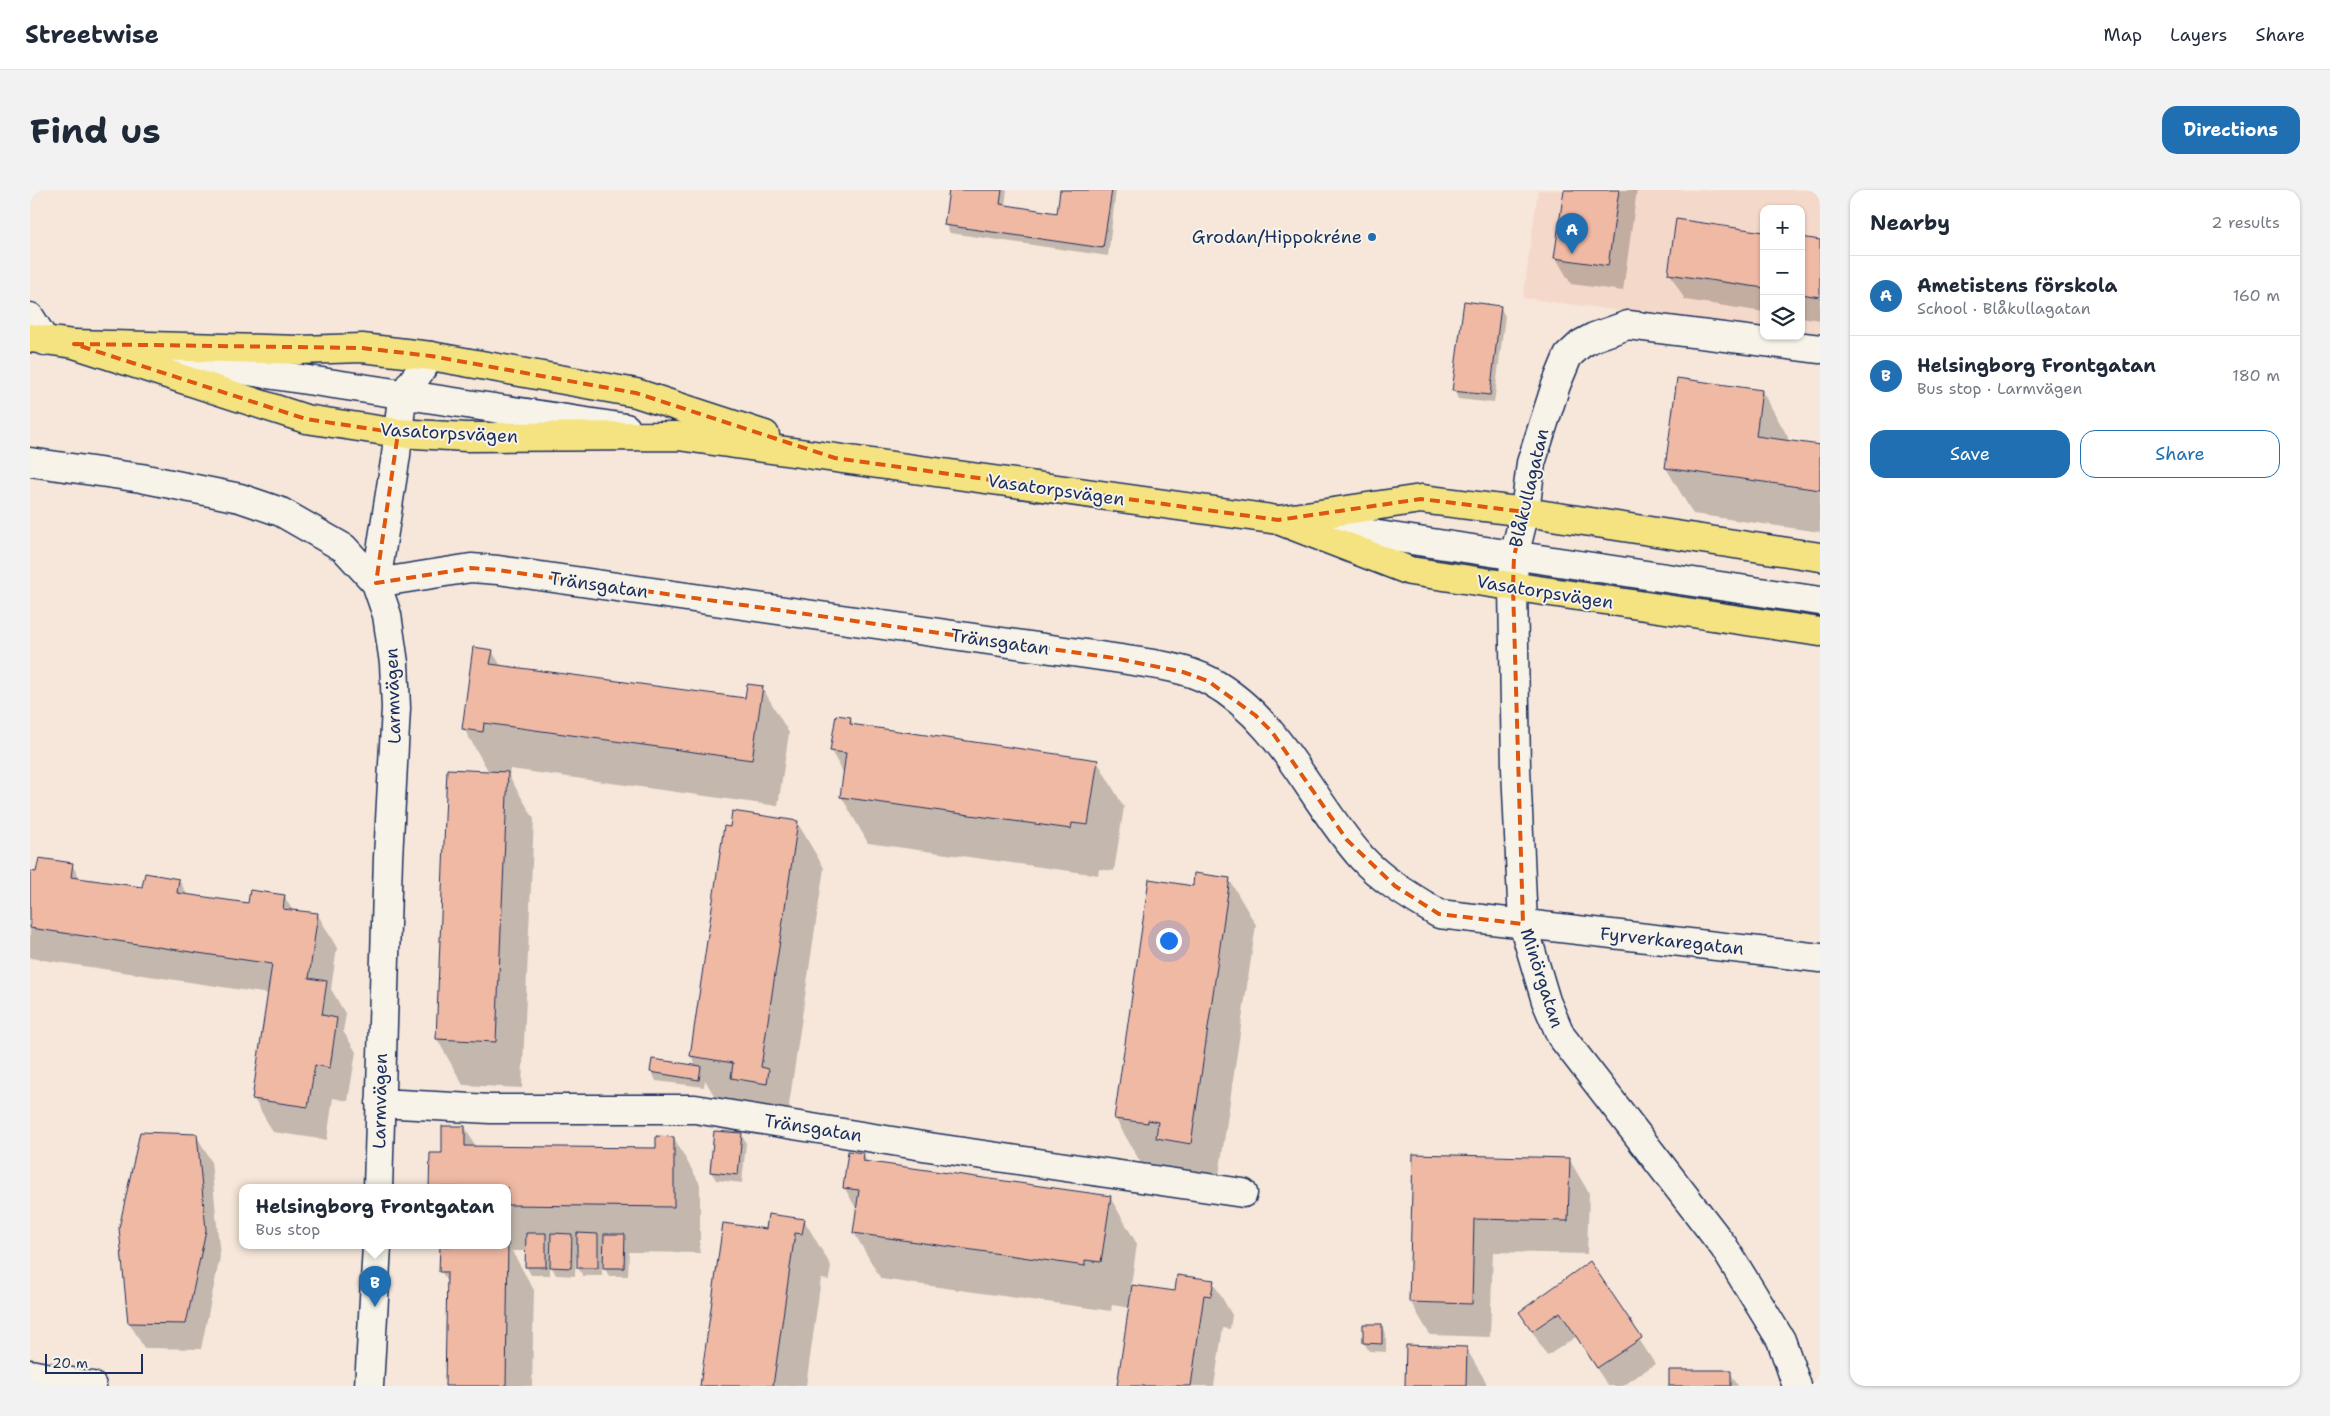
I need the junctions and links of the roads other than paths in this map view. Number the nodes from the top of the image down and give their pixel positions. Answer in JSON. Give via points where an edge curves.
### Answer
{"nodes":[{"id":1,"x":30,"y":317,"type":"edge"},
{"id":2,"x":37,"y":340,"type":"edge"},
{"id":3,"x":74,"y":344,"type":"junction"},
{"id":4,"x":1820,"y":349,"type":"edge"},
{"id":5,"x":431,"y":356,"type":"junction"},
{"id":6,"x":402,"y":396,"type":"junction"},
{"id":7,"x":398,"y":433,"type":"junction"},
{"id":8,"x":678,"y":436,"type":"junction"},
{"id":9,"x":835,"y":458,"type":"junction"},
{"id":10,"x":30,"y":462,"type":"edge"},
{"id":11,"x":1525,"y":512,"type":"junction"},
{"id":12,"x":1278,"y":520,"type":"junction"},
{"id":13,"x":1514,"y":556,"type":"junction"},
{"id":14,"x":1820,"y":557,"type":"edge"},
{"id":15,"x":376,"y":583,"type":"junction"},
{"id":16,"x":1513,"y":587,"type":"junction"},
{"id":17,"x":1820,"y":600,"type":"edge"},
{"id":18,"x":1820,"y":632,"type":"edge"},
{"id":19,"x":1523,"y":924,"type":"junction"},
{"id":20,"x":1820,"y":958,"type":"edge"},
{"id":21,"x":380,"y":1103,"type":"junction"},
{"id":22,"x":378,"y":1184,"type":"edge"},
{"id":23,"x":1243,"y":1193,"type":"dead end"},
{"id":24,"x":376,"y":1249,"type":"edge"},
{"id":25,"x":30,"y":1374,"type":"edge"},
{"id":26,"x":92,"y":1386,"type":"edge"},
{"id":27,"x":368,"y":1386,"type":"edge"},
{"id":28,"x":1797,"y":1386,"type":"edge"}],
"edges":[{"from":1,"to":2,"type":"street"},
{"from":2,"to":3,"type":"main road","name":"Vasatorpsvägen"},
{"from":3,"to":5,"type":"main road","name":"Vasatorpsvägen","via":[[300,350],[362,348]]},
{"from":3,"to":6,"type":"street"},
{"from":3,"to":7,"type":"main road","name":"Vasatorpsvägen","via":[[306,419]]},
{"from":4,"to":11,"type":"street","name":"Blåkullagatan","via":[[1628,325],[1581,344],[1568,356],[1556,385],[1531,463]]},
{"from":5,"to":6,"type":"street"},
{"from":5,"to":9,"type":"main road","name":"Vasatorpsvägen","via":[[636,393]]},
{"from":6,"to":7,"type":"street"},
{"from":6,"to":8,"type":"street"},
{"from":7,"to":8,"type":"main road","name":"Vasatorpsvägen","via":[[466,437]]},
{"from":7,"to":15,"type":"street"},
{"from":8,"to":9,"type":"main road","name":"Vasatorpsvägen"},
{"from":9,"to":12,"type":"main road","name":"Vasatorpsvägen"},
{"from":10,"to":15,"type":"street","name":"Larmvägen","via":[[141,478],[240,498],[281,512],[344,548]]},
{"from":11,"to":12,"type":"main road","name":"Vasatorpsvägen","via":[[1421,499]]},
{"from":11,"to":13,"type":"street","name":"Blåkullagatan"},
{"from":11,"to":14,"type":"main road","name":"Vasatorpsvägen"},
{"from":12,"to":13,"type":"street"},
{"from":12,"to":16,"type":"main road","name":"Vasatorpsvägen","via":[[1410,571]]},
{"from":13,"to":16,"type":"street","name":"Minörgatan"},
{"from":13,"to":17,"type":"street"},
{"from":15,"to":19,"type":"street","name":"Tränsgatan","via":[[471,568],[498,570],[1114,658],[1183,672],[1208,680],[1233,696],[1267,726],[1347,840],[1374,870],[1395,886],[1439,914]]},
{"from":15,"to":21,"type":"street","name":"Larmvägen","via":[[387,615],[396,708]]},
{"from":16,"to":18,"type":"main road","name":"Vasatorpsvägen"},
{"from":16,"to":19,"type":"street","name":"Minörgatan"},
{"from":19,"to":20,"type":"street","name":"Fyrverkaregatan"},
{"from":19,"to":28,"type":"street","name":"Minörgatan","via":[[1546,1001],[1561,1036],[1724,1247],[1781,1340]]},
{"from":21,"to":22,"type":"street","name":"Larmvägen"},
{"from":21,"to":23,"type":"street","name":"Tränsgatan","via":[[490,1109],[695,1109]]},
{"from":24,"to":27,"type":"street"},
{"from":25,"to":26,"type":"street"}]}
